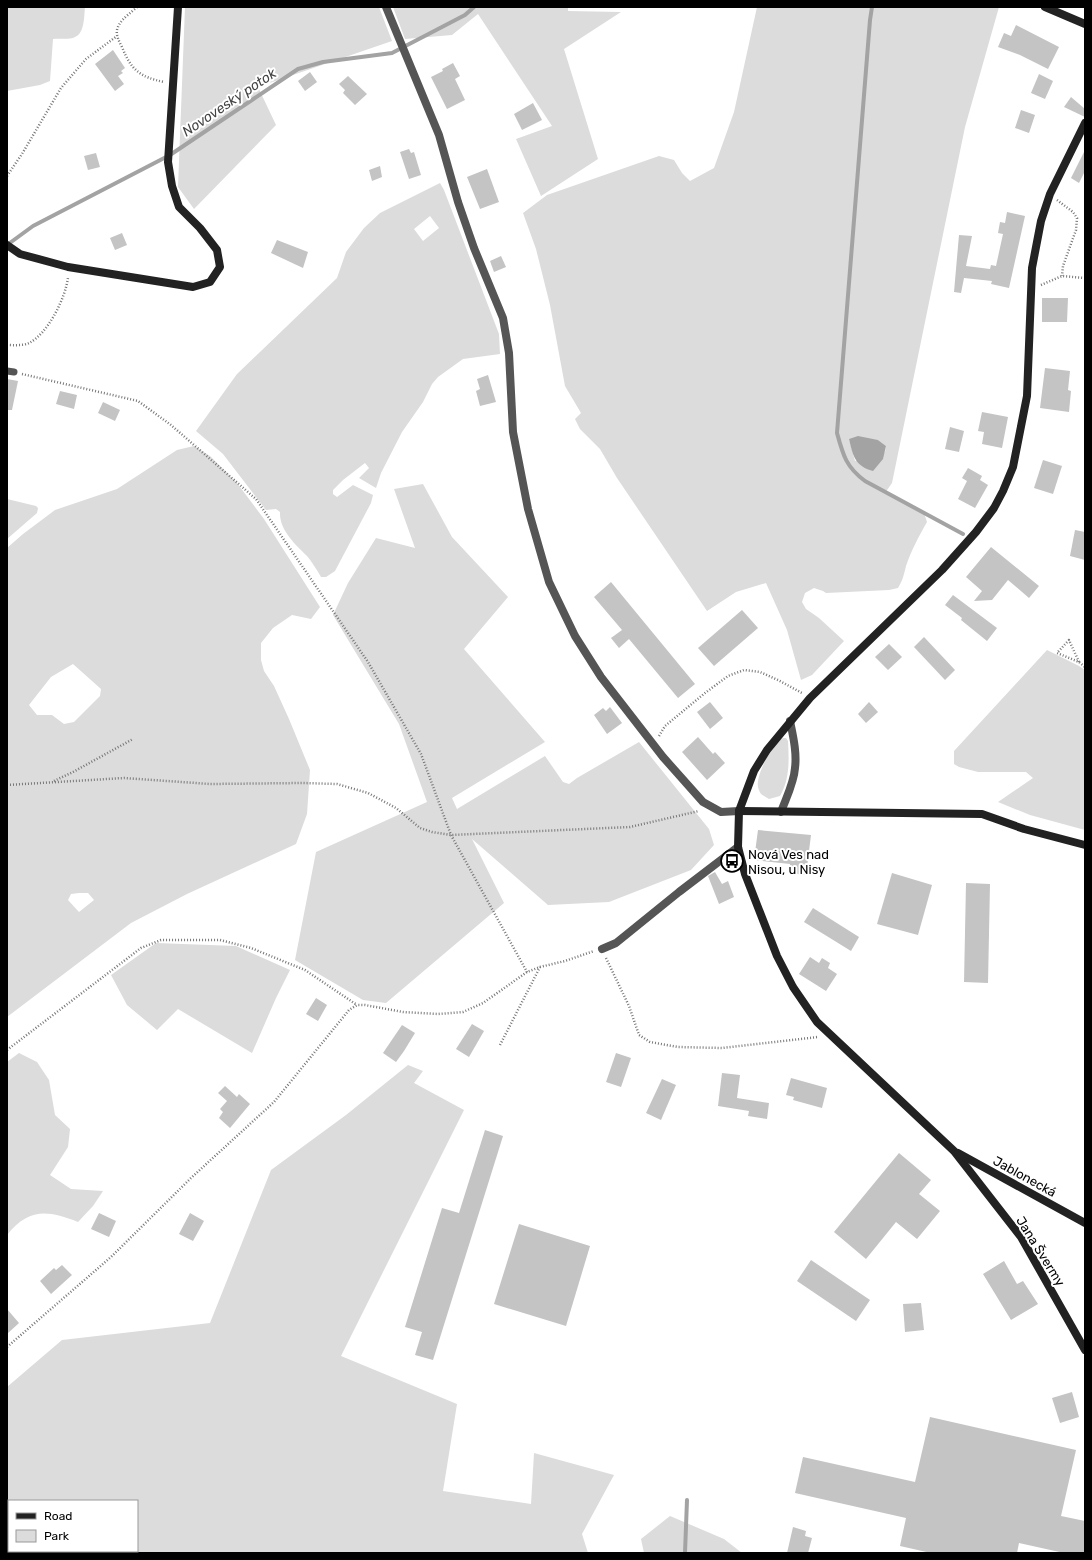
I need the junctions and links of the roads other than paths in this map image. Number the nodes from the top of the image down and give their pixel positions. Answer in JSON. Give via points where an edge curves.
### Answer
{"nodes":[{"id":1,"x":178,"y":7,"type":"edge"},
{"id":2,"x":386,"y":7,"type":"edge"},
{"id":3,"x":1045,"y":7,"type":"edge"},
{"id":4,"x":1085,"y":24,"type":"edge"},
{"id":5,"x":1085,"y":123,"type":"edge"},
{"id":6,"x":7,"y":245,"type":"edge"},
{"id":7,"x":790,"y":721,"type":"junction"},
{"id":8,"x":739,"y":811,"type":"junction"},
{"id":9,"x":781,"y":812,"type":"junction"},
{"id":10,"x":1085,"y":845,"type":"edge"},
{"id":11,"x":738,"y":847,"type":"junction"},
{"id":12,"x":602,"y":949,"type":"road end"},
{"id":13,"x":954,"y":1151,"type":"junction"},
{"id":14,"x":1085,"y":1223,"type":"edge"},
{"id":15,"x":1085,"y":1350,"type":"edge"}],
"edges":[{"from":1,"to":6,"type":"street","via":[[168,162],[179,207],[217,250],[220,267],[210,282],[193,287],[68,267],[20,254]]},
{"from":2,"to":8,"type":"street","via":[[439,134],[458,202],[503,318],[509,353],[513,432],[528,509],[549,582],[575,636],[601,677],[654,745],[703,802],[722,812]]},
{"from":3,"to":4,"type":"street"},
{"from":5,"to":7,"type":"street","via":[[1050,194],[1041,221],[1030,288],[1027,396],[1013,467],[1004,491],[976,532],[942,570],[810,698]]},
{"from":7,"to":8,"type":"street","via":[[767,750],[754,772]]},
{"from":7,"to":9,"type":"street","via":[[795,744],[796,768]]},
{"from":8,"to":9,"type":"street"},
{"from":8,"to":11,"type":"street"},
{"from":9,"to":10,"type":"street","via":[[982,814],[1024,829]]},
{"from":11,"to":12,"type":"street","via":[[616,943]]},
{"from":11,"to":13,"type":"street","via":[[745,874],[777,956],[793,987],[817,1022]]},
{"from":13,"to":14,"type":"street","name":"Jablonecká"},
{"from":13,"to":15,"type":"street","name":"Jana Švermy","via":[[1021,1237]]}]}
